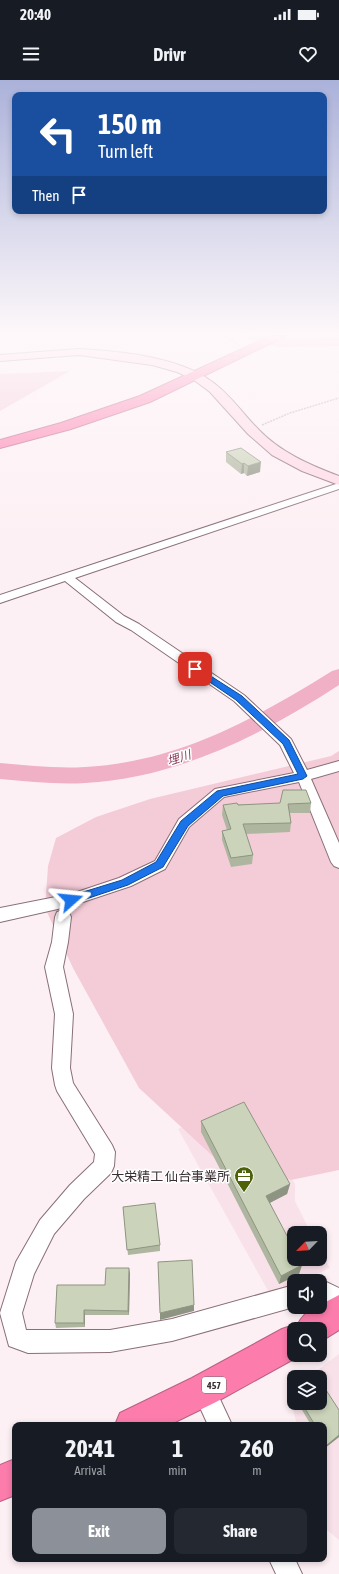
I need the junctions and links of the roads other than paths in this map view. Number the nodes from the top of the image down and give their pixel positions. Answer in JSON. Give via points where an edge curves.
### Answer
{"nodes":[{"id":1,"x":113,"y":402,"type":"edge"},
{"id":2,"x":137,"y":402,"type":"edge"},
{"id":3,"x":226,"y":402,"type":"edge"},
{"id":4,"x":0,"y":436,"type":"edge"},
{"id":5,"x":0,"y":444,"type":"edge"},
{"id":6,"x":339,"y":481,"type":"edge"},
{"id":7,"x":339,"y":486,"type":"edge"},
{"id":8,"x":67,"y":577,"type":"junction"},
{"id":9,"x":0,"y":599,"type":"edge"},
{"id":10,"x":339,"y":766,"type":"edge"},
{"id":11,"x":303,"y":776,"type":"junction"},
{"id":12,"x":339,"y":862,"type":"edge"},
{"id":13,"x":0,"y":915,"type":"edge"},
{"id":14,"x":63,"y":917,"type":"dead end"},
{"id":15,"x":327,"y":1294,"type":"edge"},
{"id":16,"x":287,"y":1298,"type":"edge"},
{"id":17,"x":339,"y":1300,"type":"edge"},
{"id":18,"x":339,"y":1311,"type":"edge"},
{"id":19,"x":322,"y":1322,"type":"edge"},
{"id":20,"x":287,"y":1345,"type":"edge"},
{"id":21,"x":204,"y":1390,"type":"junction"},
{"id":22,"x":138,"y":1422,"type":"edge"},
{"id":23,"x":219,"y":1422,"type":"edge"},
{"id":24,"x":12,"y":1478,"type":"edge"},
{"id":25,"x":0,"y":1483,"type":"edge"},
{"id":26,"x":283,"y":1562,"type":"edge"},
{"id":27,"x":289,"y":1574,"type":"edge"}],
"edges":[{"from":1,"to":4,"type":"highway"},
{"from":2,"to":5,"type":"highway"},
{"from":3,"to":6,"type":"street","via":[[250,429],[274,450]]},
{"from":7,"to":8,"type":"street"},
{"from":8,"to":9,"type":"street"},
{"from":8,"to":11,"type":"street","via":[[120,619],[239,698],[286,742]]},
{"from":10,"to":11,"type":"street"},
{"from":11,"to":12,"type":"street"},
{"from":11,"to":13,"type":"street","via":[[220,793],[184,823],[160,865],[125,882],[71,900]]},
{"from":14,"to":16,"type":"street","via":[[54,967],[64,1014],[61,1068],[64,1085],[105,1152],[104,1166],[47,1227],[24,1270],[11,1313],[17,1338],[28,1342],[110,1342],[172,1330]]},
{"from":15,"to":17,"type":"street"},
{"from":18,"to":19,"type":"highway"},
{"from":20,"to":21,"type":"highway","number":"457"},
{"from":21,"to":22,"type":"highway","number":"457"},
{"from":21,"to":23,"type":"street"},
{"from":24,"to":25,"type":"highway"},
{"from":26,"to":27,"type":"street"}]}
